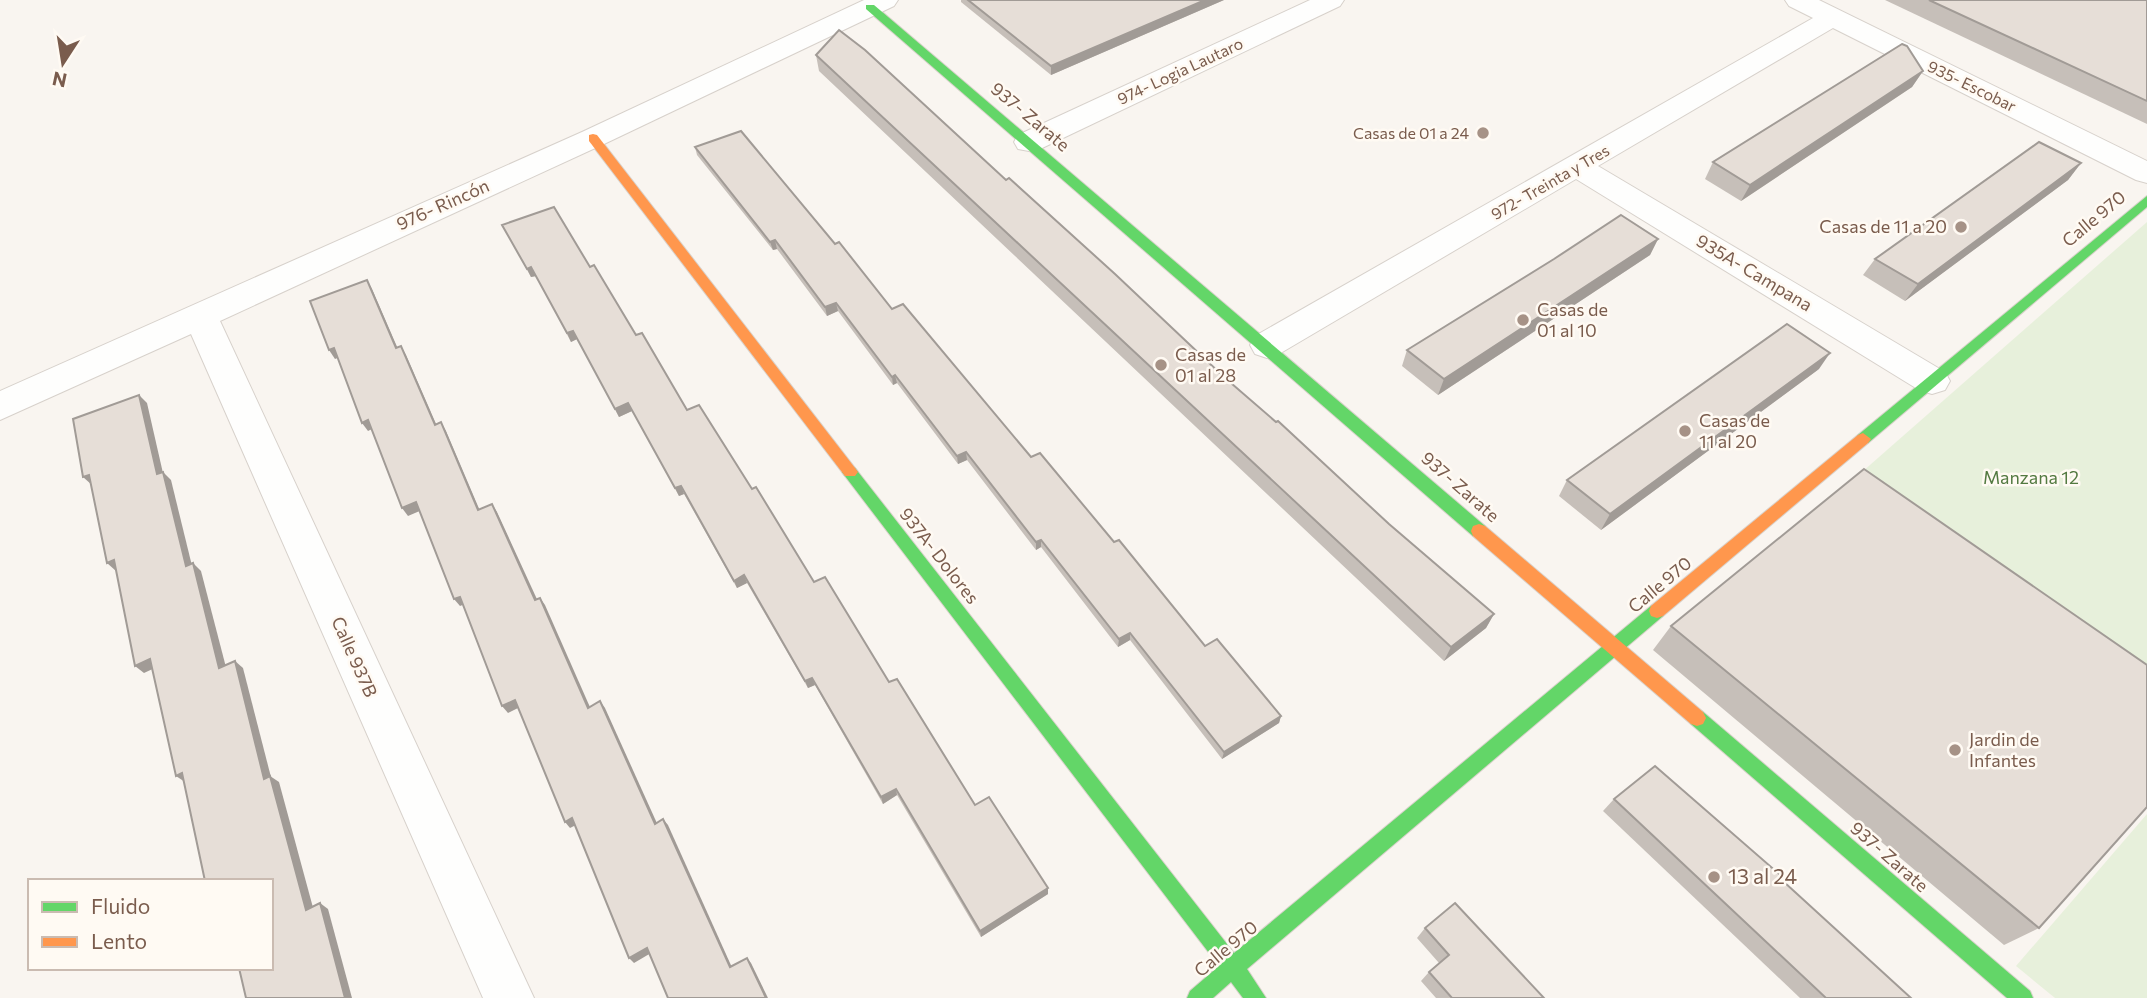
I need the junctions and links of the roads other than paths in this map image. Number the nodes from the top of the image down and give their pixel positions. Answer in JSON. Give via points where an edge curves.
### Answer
{"nodes":[{"id":1,"x":1331,"y":0,"type":"edge"},
{"id":2,"x":1798,"y":0,"type":"edge"},
{"id":3,"x":877,"y":3,"type":"edge"},
{"id":4,"x":1833,"y":18,"type":"junction"},
{"id":5,"x":593,"y":138,"type":"junction"},
{"id":6,"x":1029,"y":142,"type":"junction"},
{"id":7,"x":1576,"y":166,"type":"junction"},
{"id":8,"x":2147,"y":173,"type":"edge"},
{"id":9,"x":2147,"y":200,"type":"edge"},
{"id":10,"x":200,"y":315,"type":"junction"},
{"id":11,"x":1267,"y":345,"type":"junction"},
{"id":12,"x":1932,"y":381,"type":"junction"},
{"id":13,"x":0,"y":406,"type":"edge"},
{"id":14,"x":1616,"y":648,"type":"junction"},
{"id":15,"x":1232,"y":969,"type":"junction"},
{"id":16,"x":509,"y":998,"type":"edge"},
{"id":17,"x":1197,"y":998,"type":"edge"},
{"id":18,"x":1256,"y":998,"type":"edge"},
{"id":19,"x":2023,"y":998,"type":"edge"}],
"edges":[{"from":1,"to":6,"type":"street","name":"974- Logia Lautaro"},
{"from":2,"to":4,"type":"street","name":"935- Escobar"},
{"from":3,"to":5,"type":"street","name":"976- Rincón"},
{"from":3,"to":6,"type":"street","name":"937- Zarate"},
{"from":4,"to":7,"type":"street","name":"972- Treinta y Tres"},
{"from":4,"to":8,"type":"street","name":"935- Escobar"},
{"from":5,"to":10,"type":"street","name":"976- Rincón"},
{"from":5,"to":15,"type":"street","name":"937A- Dolores"},
{"from":6,"to":11,"type":"street","name":"937- Zarate"},
{"from":7,"to":11,"type":"street","name":"972- Treinta y Tres"},
{"from":7,"to":12,"type":"street","name":"935A- Campana"},
{"from":9,"to":12,"type":"street","name":"Calle 970"},
{"from":10,"to":13,"type":"street","name":"976- Rincón"},
{"from":10,"to":16,"type":"street","name":"Calle 937B"},
{"from":11,"to":14,"type":"street","name":"937- Zarate"},
{"from":12,"to":14,"type":"street","name":"Calle 970"},
{"from":14,"to":15,"type":"street","name":"Calle 970"},
{"from":14,"to":19,"type":"street","name":"937- Zarate"},
{"from":15,"to":17,"type":"street","name":"Calle 970"},
{"from":15,"to":18,"type":"street","name":"937A- Dolores"}]}
